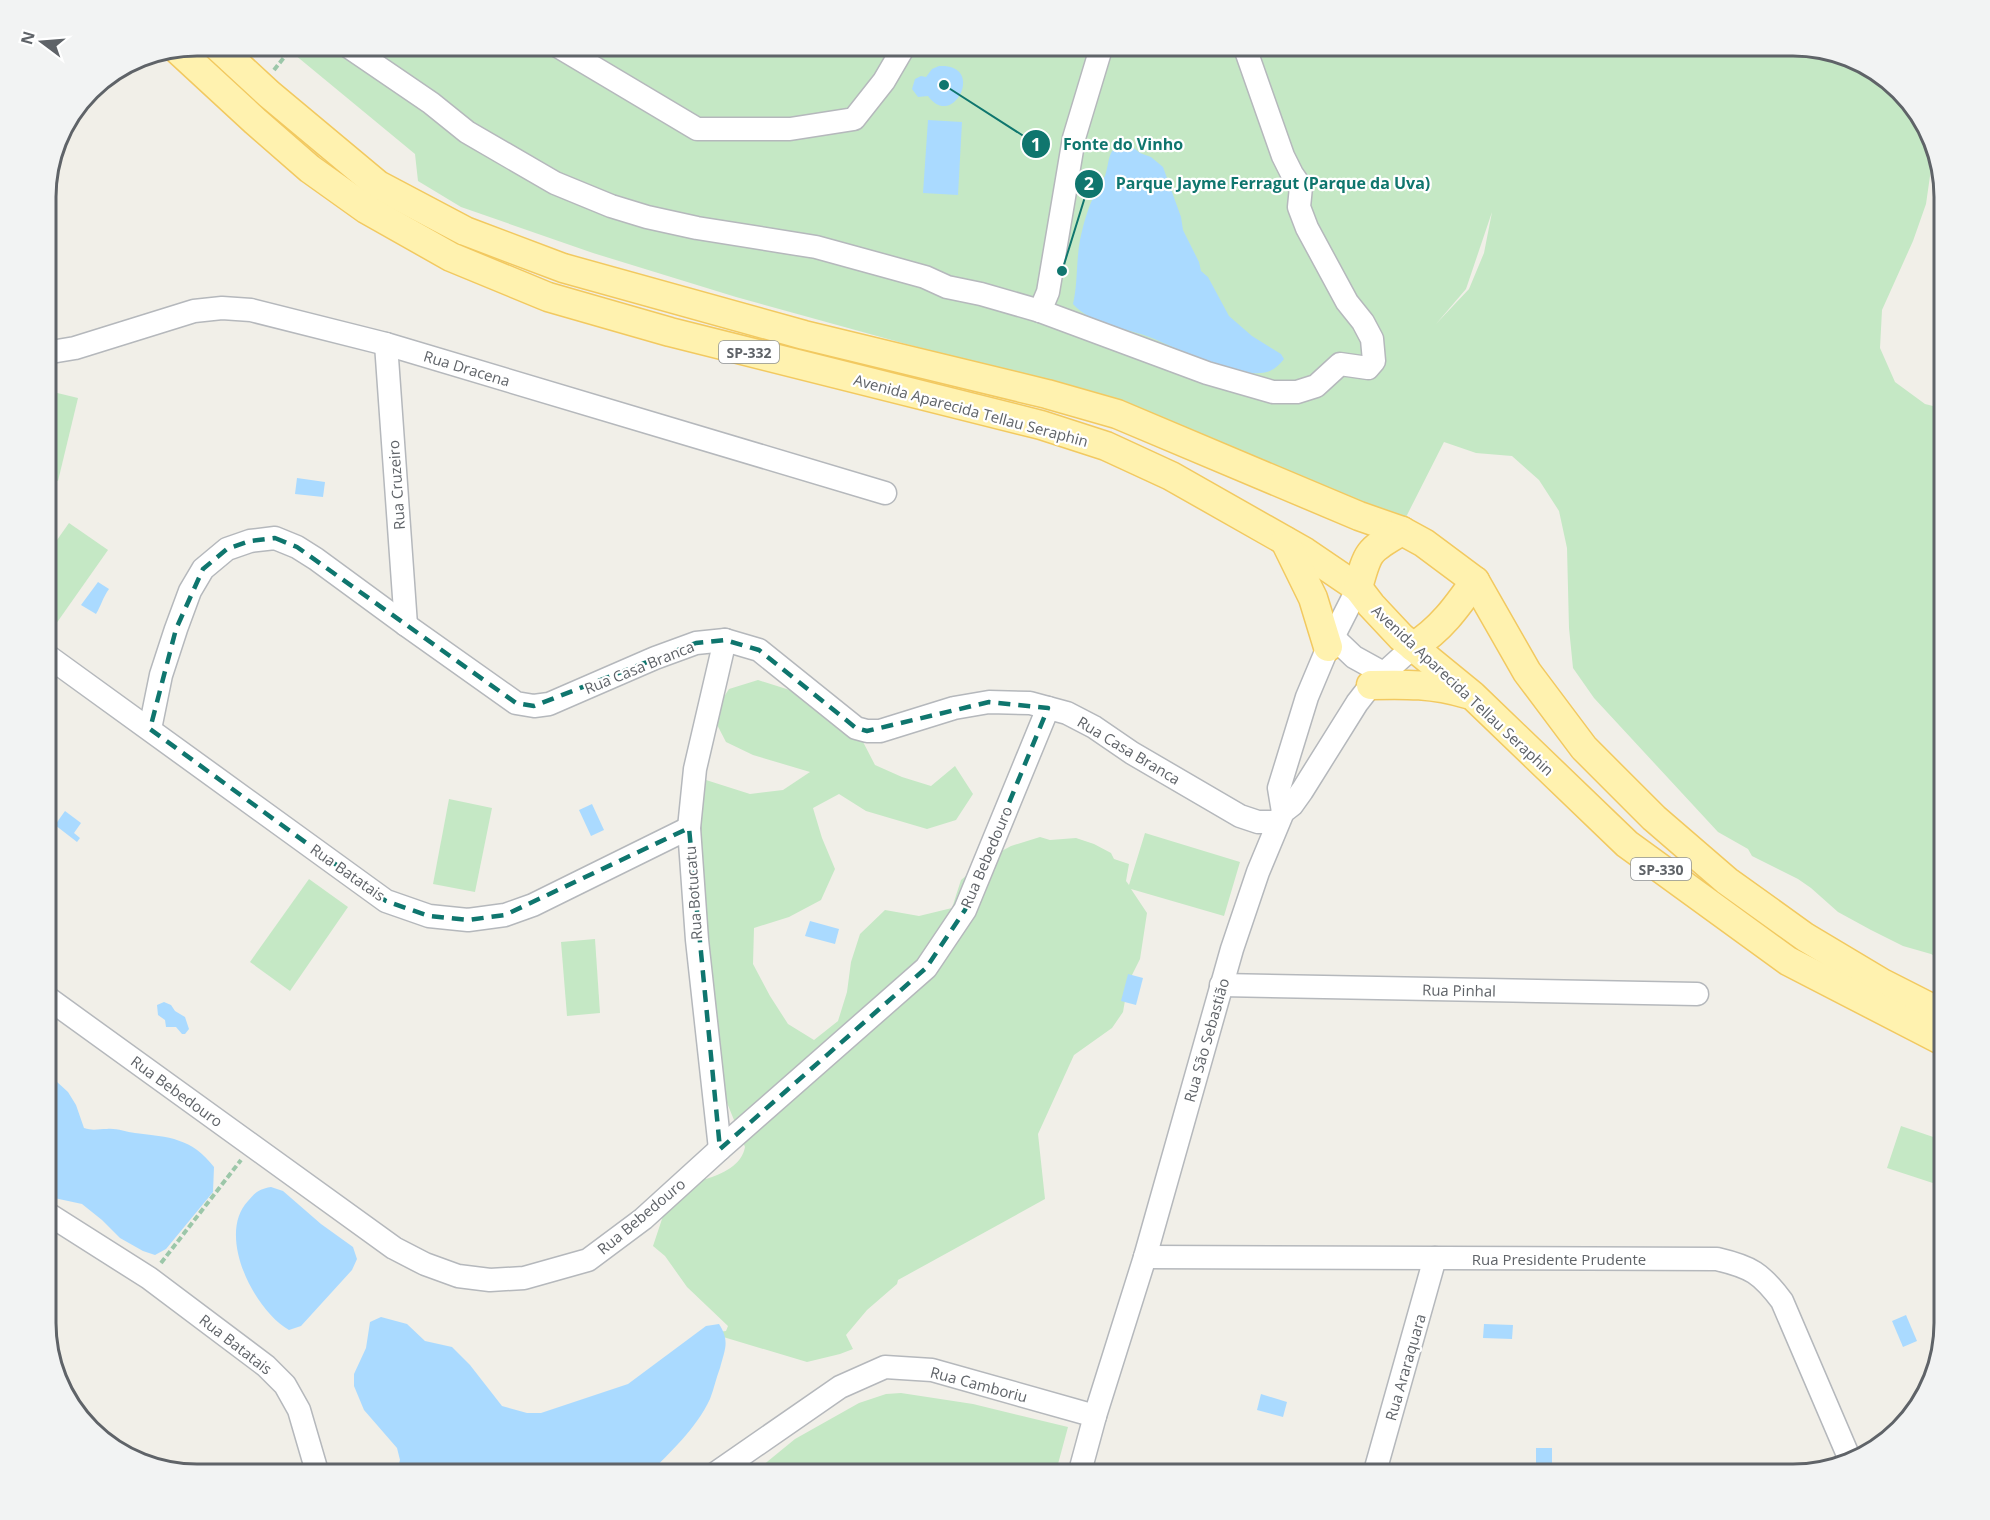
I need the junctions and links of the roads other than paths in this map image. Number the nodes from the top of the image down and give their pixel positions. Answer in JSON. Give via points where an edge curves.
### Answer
{"nodes":[{"id":1,"x":185,"y":56,"type":"edge"},
{"id":2,"x":228,"y":56,"type":"edge"},
{"id":3,"x":362,"y":56,"type":"edge"},
{"id":4,"x":574,"y":56,"type":"edge"},
{"id":5,"x":899,"y":56,"type":"edge"},
{"id":6,"x":1099,"y":56,"type":"edge"},
{"id":7,"x":1248,"y":56,"type":"edge"},
{"id":8,"x":1040,"y":311,"type":"junction"},
{"id":9,"x":386,"y":344,"type":"junction"},
{"id":10,"x":56,"y":351,"type":"edge"},
{"id":11,"x":885,"y":493,"type":"dead end"},
{"id":12,"x":1402,"y":531,"type":"junction"},
{"id":13,"x":1285,"y":541,"type":"junction"},
{"id":14,"x":1475,"y":581,"type":"junction"},
{"id":15,"x":1358,"y":588,"type":"junction"},
{"id":16,"x":406,"y":626,"type":"junction"},
{"id":17,"x":725,"y":640,"type":"junction"},
{"id":18,"x":1331,"y":642,"type":"junction"},
{"id":19,"x":1413,"y":647,"type":"junction"},
{"id":20,"x":56,"y":662,"type":"edge"},
{"id":21,"x":1377,"y":679,"type":"junction"},
{"id":22,"x":1472,"y":695,"type":"junction"},
{"id":23,"x":1048,"y":708,"type":"junction"},
{"id":24,"x":150,"y":729,"type":"junction"},
{"id":25,"x":1281,"y":817,"type":"junction"},
{"id":26,"x":688,"y":828,"type":"junction"},
{"id":27,"x":1221,"y":985,"type":"junction"},
{"id":28,"x":1697,"y":994,"type":"dead end"},
{"id":29,"x":56,"y":1004,"type":"edge"},
{"id":30,"x":1934,"y":1009,"type":"edge"},
{"id":31,"x":1934,"y":1036,"type":"edge"},
{"id":32,"x":720,"y":1149,"type":"junction"},
{"id":33,"x":56,"y":1219,"type":"edge"},
{"id":34,"x":1145,"y":1257,"type":"junction"},
{"id":35,"x":1435,"y":1258,"type":"junction"},
{"id":36,"x":1095,"y":1416,"type":"junction"},
{"id":37,"x":1847,"y":1454,"type":"edge"},
{"id":38,"x":315,"y":1465,"type":"edge"},
{"id":39,"x":727,"y":1465,"type":"edge"},
{"id":40,"x":1081,"y":1465,"type":"edge"},
{"id":41,"x":1377,"y":1465,"type":"edge"}],
"edges":[{"from":1,"to":13,"type":"main road","name":"Avenida Aparecida Tellau Seraphin","number":"SP-332","via":[[310,169],[366,209],[451,257],[548,297],[670,332],[1041,425],[1106,446],[1171,476]]},
{"from":2,"to":12,"type":"main road","name":"Avenida Aparecida Tellau Seraphin","number":"SP-332","via":[[378,184],[465,231],[563,268],[804,335],[1117,414]]},
{"from":3,"to":8,"type":"street","via":[[467,132],[555,183],[611,206],[698,228],[816,247]]},
{"from":4,"to":5,"type":"street","via":[[697,129],[790,129],[854,119]]},
{"from":6,"to":8,"type":"street","via":[[1074,138],[1048,292]]},
{"from":7,"to":8,"type":"street","via":[[1280,148],[1301,187],[1299,207],[1307,228],[1372,339],[1374,361],[1368,368],[1340,364],[1316,386],[1297,392],[1273,392],[1207,373]]},
{"from":9,"to":10,"type":"street","name":"Rua Dracena","via":[[251,310],[222,308],[194,311]]},
{"from":9,"to":11,"type":"street","name":"Rua Dracena"},
{"from":9,"to":16,"type":"street","name":"Rua Cruzeiro"},
{"from":12,"to":14,"type":"main road","name":"Avenida Aparecida Tellau Seraphin"},
{"from":12,"to":15,"type":"main road","via":[[1376,546],[1366,559]]},
{"from":13,"to":15,"type":"main road","name":"Avenida Aparecida Tellau Seraphin","number":"SP-332"},
{"from":13,"to":18,"type":"main road"},
{"from":14,"to":19,"type":"main road","via":[[1438,629]]},
{"from":14,"to":30,"type":"main road","name":"Avenida Aparecida Tellau Seraphin","number":"SP-330","via":[[1527,672],[1584,748],[1654,818],[1727,881],[1805,937]]},
{"from":15,"to":18,"type":"street"},
{"from":15,"to":19,"type":"main road","name":"Avenida Aparecida Tellau Seraphin"},
{"from":16,"to":17,"type":"street","name":"Rua Casa Branca","via":[[516,703],[534,706],[549,704],[696,643]]},
{"from":16,"to":24,"type":"street","name":"Rua Casa Branca","via":[[297,547],[275,538],[227,549],[203,569],[190,591],[161,675]]},
{"from":17,"to":23,"type":"street","name":"Rua Casa Branca","via":[[759,650],[856,728],[867,731],[880,732],[954,708],[989,702],[1030,703]]},
{"from":17,"to":26,"type":"street","name":"Rua Botucatu","via":[[695,769]]},
{"from":18,"to":21,"type":"street"},
{"from":18,"to":25,"type":"street","via":[[1307,697],[1279,788]]},
{"from":19,"to":21,"type":"street","name":"Rua São Sebastião"},
{"from":19,"to":22,"type":"main road","name":"Avenida Aparecida Tellau Seraphin","number":"SP-330"},
{"from":20,"to":24,"type":"street","name":"Rua Batatais"},
{"from":21,"to":22,"type":"main road","via":[[1443,687]]},
{"from":21,"to":25,"type":"street","name":"Rua São Sebastião"},
{"from":22,"to":31,"type":"main road","name":"Avenida Aparecida Tellau Seraphin","number":"SP-330","via":[[1627,844],[1788,961]]},
{"from":23,"to":25,"type":"street","name":"Rua Casa Branca","via":[[1095,727],[1240,816],[1258,822]]},
{"from":23,"to":32,"type":"street","name":"Rua Bebedouro","via":[[965,910],[926,968]]},
{"from":24,"to":26,"type":"street","name":"Rua Batatais","via":[[386,900],[429,916],[468,920],[505,915]]},
{"from":25,"to":27,"type":"street","name":"Rua São Sebastião"},
{"from":26,"to":32,"type":"street","name":"Rua Botucatu"},
{"from":27,"to":28,"type":"street","name":"Rua Pinhal"},
{"from":27,"to":34,"type":"street","name":"Rua São Sebastião"},
{"from":29,"to":32,"type":"street","name":"Rua Bebedouro","via":[[394,1248],[458,1276],[490,1280],[524,1278],[588,1260],[643,1219]]},
{"from":33,"to":38,"type":"street","name":"Rua Batatais","via":[[149,1278],[266,1366],[285,1385],[299,1410]]},
{"from":34,"to":35,"type":"street","name":"Rua Presidente Prudente"},
{"from":34,"to":36,"type":"street","name":"Rua São Sebastião"},
{"from":35,"to":37,"type":"street","name":"Rua Presidente Prudente","via":[[1717,1259],[1743,1265],[1766,1280],[1782,1301]]},
{"from":35,"to":41,"type":"street","name":"Rua Araraquara"},
{"from":36,"to":39,"type":"street","name":"Rua Camboriu","via":[[932,1370],[885,1367],[840,1387]]},
{"from":36,"to":40,"type":"street","name":"Rua São Sebastião"}]}
